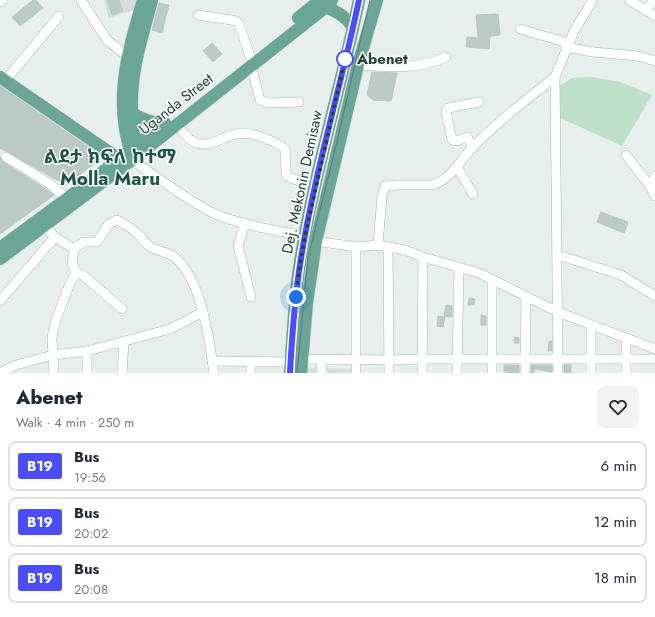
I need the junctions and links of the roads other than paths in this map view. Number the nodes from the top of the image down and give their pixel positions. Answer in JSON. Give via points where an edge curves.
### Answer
{"nodes":[{"id":1,"x":3,"y":0,"type":"edge"},
{"id":2,"x":81,"y":0,"type":"edge"},
{"id":3,"x":143,"y":0,"type":"edge"},
{"id":4,"x":152,"y":0,"type":"edge"},
{"id":5,"x":359,"y":0,"type":"edge"},
{"id":6,"x":376,"y":0,"type":"edge"},
{"id":7,"x":593,"y":0,"type":"edge"},
{"id":8,"x":629,"y":0,"type":"edge"},
{"id":9,"x":654,"y":0,"type":"edge"},
{"id":10,"x":0,"y":2,"type":"edge"},
{"id":11,"x":326,"y":2,"type":"edge"},
{"id":12,"x":646,"y":10,"type":"junction"},
{"id":13,"x":198,"y":15,"type":"dead end"},
{"id":14,"x":59,"y":16,"type":"dead end"},
{"id":15,"x":655,"y":16,"type":"edge"},
{"id":16,"x":353,"y":28,"type":"junction"},
{"id":17,"x":520,"y":29,"type":"dead end"},
{"id":18,"x":567,"y":45,"type":"junction"},
{"id":19,"x":127,"y":56,"type":"junction"},
{"id":20,"x":446,"y":57,"type":"dead end"},
{"id":21,"x":250,"y":61,"type":"junction"},
{"id":22,"x":655,"y":61,"type":"edge"},
{"id":23,"x":358,"y":65,"type":"junction"},
{"id":24,"x":555,"y":77,"type":"junction"},
{"id":25,"x":3,"y":79,"type":"edge"},
{"id":26,"x":299,"y":102,"type":"dead end"},
{"id":27,"x":479,"y":102,"type":"dead end"},
{"id":28,"x":132,"y":113,"type":"junction"},
{"id":29,"x":171,"y":124,"type":"junction"},
{"id":30,"x":474,"y":147,"type":"junction"},
{"id":31,"x":134,"y":153,"type":"junction"},
{"id":32,"x":626,"y":155,"type":"dead end"},
{"id":33,"x":6,"y":158,"type":"dead end"},
{"id":34,"x":119,"y":159,"type":"junction"},
{"id":35,"x":457,"y":167,"type":"junction"},
{"id":36,"x":655,"y":176,"type":"edge"},
{"id":37,"x":317,"y":182,"type":"junction"},
{"id":38,"x":650,"y":186,"type":"junction"},
{"id":39,"x":473,"y":194,"type":"dead end"},
{"id":40,"x":655,"y":196,"type":"edge"},
{"id":41,"x":66,"y":198,"type":"junction"},
{"id":42,"x":245,"y":223,"type":"junction"},
{"id":43,"x":45,"y":226,"type":"junction"},
{"id":44,"x":305,"y":236,"type":"junction"},
{"id":45,"x":55,"y":237,"type":"junction"},
{"id":46,"x":316,"y":241,"type":"junction"},
{"id":47,"x":383,"y":246,"type":"junction"},
{"id":48,"x":356,"y":247,"type":"junction"},
{"id":49,"x":0,"y":248,"type":"edge"},
{"id":50,"x":74,"y":249,"type":"junction"},
{"id":51,"x":558,"y":254,"type":"junction"},
{"id":52,"x":423,"y":257,"type":"junction"},
{"id":53,"x":0,"y":258,"type":"edge"},
{"id":54,"x":458,"y":268,"type":"junction"},
{"id":55,"x":77,"y":273,"type":"junction"},
{"id":56,"x":492,"y":279,"type":"junction"},
{"id":57,"x":526,"y":296,"type":"junction"},
{"id":58,"x":655,"y":296,"type":"edge"},
{"id":59,"x":251,"y":297,"type":"dead end"},
{"id":60,"x":0,"y":301,"type":"edge"},
{"id":61,"x":122,"y":309,"type":"dead end"},
{"id":62,"x":203,"y":312,"type":"junction"},
{"id":63,"x":558,"y":312,"type":"junction"},
{"id":64,"x":591,"y":325,"type":"junction"},
{"id":65,"x":626,"y":338,"type":"junction"},
{"id":66,"x":124,"y":341,"type":"junction"},
{"id":67,"x":655,"y":349,"type":"edge"},
{"id":68,"x":87,"y":351,"type":"junction"},
{"id":69,"x":53,"y":355,"type":"junction"},
{"id":70,"x":626,"y":358,"type":"junction"},
{"id":71,"x":355,"y":359,"type":"junction"},
{"id":72,"x":422,"y":359,"type":"junction"},
{"id":73,"x":457,"y":359,"type":"junction"},
{"id":74,"x":492,"y":359,"type":"junction"},
{"id":75,"x":525,"y":359,"type":"junction"},
{"id":76,"x":558,"y":359,"type":"junction"},
{"id":77,"x":591,"y":359,"type":"junction"},
{"id":78,"x":655,"y":359,"type":"edge"},
{"id":79,"x":321,"y":360,"type":"junction"},
{"id":80,"x":389,"y":360,"type":"junction"},
{"id":81,"x":212,"y":362,"type":"junction"},
{"id":82,"x":251,"y":362,"type":"junction"},
{"id":83,"x":294,"y":365,"type":"edge"},
{"id":84,"x":16,"y":369,"type":"edge"},
{"id":85,"x":0,"y":373,"type":"edge"},
{"id":86,"x":53,"y":373,"type":"edge"},
{"id":87,"x":86,"y":373,"type":"edge"},
{"id":88,"x":122,"y":373,"type":"edge"},
{"id":89,"x":214,"y":373,"type":"edge"},
{"id":90,"x":252,"y":373,"type":"edge"},
{"id":91,"x":301,"y":373,"type":"edge"},
{"id":92,"x":322,"y":373,"type":"edge"},
{"id":93,"x":356,"y":373,"type":"edge"},
{"id":94,"x":389,"y":373,"type":"edge"},
{"id":95,"x":422,"y":373,"type":"edge"},
{"id":96,"x":457,"y":373,"type":"edge"},
{"id":97,"x":492,"y":373,"type":"edge"},
{"id":98,"x":525,"y":373,"type":"edge"},
{"id":99,"x":558,"y":373,"type":"edge"},
{"id":100,"x":591,"y":373,"type":"edge"},
{"id":101,"x":626,"y":373,"type":"edge"}],
"edges":[{"from":1,"to":10,"type":"street"},
{"from":2,"to":19,"type":"street","via":[[107,40]]},
{"from":3,"to":19,"type":"main road"},
{"from":4,"to":28,"type":"main road","via":[[136,64]]},
{"from":5,"to":16,"type":"main road","name":"Dej. Mekonin Demisaw"},
{"from":6,"to":23,"type":"main road","name":"Dej. Mekonin Demisaw"},
{"from":7,"to":18,"type":"street"},
{"from":8,"to":12,"type":"street"},
{"from":9,"to":12,"type":"street"},
{"from":11,"to":16,"type":"main road","via":[[349,21]]},
{"from":11,"to":21,"type":"main road","name":"Uganda Street"},
{"from":12,"to":15,"type":"street"},
{"from":13,"to":21,"type":"street","via":[[237,22]]},
{"from":14,"to":25,"type":"street"},
{"from":16,"to":37,"type":"main road","name":"Dej. Mekonin Demisaw"},
{"from":17,"to":18,"type":"street"},
{"from":18,"to":22,"type":"street","via":[[593,52],[638,56]]},
{"from":18,"to":24,"type":"street"},
{"from":19,"to":31,"type":"main road","via":[[123,82],[124,122]]},
{"from":20,"to":23,"type":"street","via":[[422,66]]},
{"from":21,"to":26,"type":"street","via":[[260,100],[268,103]]},
{"from":21,"to":29,"type":"main road","name":"Uganda Street"},
{"from":23,"to":46,"type":"main road","name":"Dej. Mekonin Demisaw"},
{"from":24,"to":30,"type":"street"},
{"from":24,"to":51,"type":"street"},
{"from":25,"to":34,"type":"main road"},
{"from":27,"to":30,"type":"street","via":[[448,108],[446,111],[452,140],[467,137]]},
{"from":28,"to":29,"type":"main road","via":[[154,123]]},
{"from":28,"to":31,"type":"main road"},
{"from":29,"to":31,"type":"main road","name":"Uganda Street"},
{"from":29,"to":37,"type":"street","via":[[194,142],[203,144],[236,134],[265,138],[285,149],[287,176],[292,180]]},
{"from":30,"to":35,"type":"street"},
{"from":31,"to":34,"type":"main road","name":"Uganda Street"},
{"from":31,"to":42,"type":"street","via":[[203,207]]},
{"from":31,"to":43,"type":"main road","name":"Uganda Street"},
{"from":32,"to":38,"type":"street"},
{"from":33,"to":41,"type":"street","via":[[50,184]]},
{"from":34,"to":41,"type":"main road","name":"Uganda Street"},
{"from":35,"to":39,"type":"street"},
{"from":35,"to":47,"type":"street","via":[[444,179],[432,185],[385,186],[382,196]]},
{"from":36,"to":38,"type":"street"},
{"from":37,"to":44,"type":"main road","name":"Dej. Mekonin Demisaw"},
{"from":38,"to":40,"type":"street"},
{"from":41,"to":49,"type":"main road","name":"Uganda Street"},
{"from":42,"to":44,"type":"street"},
{"from":42,"to":59,"type":"street","via":[[238,246]]},
{"from":43,"to":45,"type":"street"},
{"from":43,"to":53,"type":"main road","name":"Uganda Street"},
{"from":44,"to":83,"type":"main road","name":"Dej. Mekonin Demisaw","via":[[298,277]]},
{"from":45,"to":50,"type":"street"},
{"from":45,"to":60,"type":"street"},
{"from":46,"to":48,"type":"street"},
{"from":46,"to":83,"type":"main road","name":"Dej. Mekonin Demisaw"},
{"from":47,"to":48,"type":"street"},
{"from":47,"to":52,"type":"street"},
{"from":47,"to":80,"type":"street"},
{"from":48,"to":71,"type":"street"},
{"from":50,"to":55,"type":"street","via":[[72,264]]},
{"from":50,"to":62,"type":"street","via":[[84,242],[97,242],[108,225],[119,220],[138,233],[151,248],[175,258],[191,280]]},
{"from":51,"to":58,"type":"street","via":[[621,275]]},
{"from":51,"to":63,"type":"street"},
{"from":52,"to":54,"type":"street"},
{"from":52,"to":72,"type":"street"},
{"from":54,"to":56,"type":"street"},
{"from":54,"to":73,"type":"street"},
{"from":55,"to":61,"type":"street","via":[[83,275]]},
{"from":55,"to":69,"type":"street","via":[[68,288],[54,326]]},
{"from":56,"to":57,"type":"street"},
{"from":56,"to":74,"type":"street"},
{"from":57,"to":63,"type":"street"},
{"from":57,"to":75,"type":"street"},
{"from":62,"to":66,"type":"street","via":[[170,330]]},
{"from":62,"to":81,"type":"street"},
{"from":63,"to":64,"type":"street"},
{"from":63,"to":76,"type":"street"},
{"from":64,"to":65,"type":"street"},
{"from":64,"to":77,"type":"street"},
{"from":65,"to":67,"type":"street"},
{"from":65,"to":70,"type":"street"},
{"from":66,"to":68,"type":"street"},
{"from":66,"to":88,"type":"street"},
{"from":68,"to":69,"type":"street"},
{"from":68,"to":87,"type":"street"},
{"from":69,"to":84,"type":"street"},
{"from":69,"to":86,"type":"street"},
{"from":70,"to":77,"type":"street"},
{"from":70,"to":78,"type":"street"},
{"from":70,"to":101,"type":"street"},
{"from":71,"to":79,"type":"street"},
{"from":71,"to":80,"type":"street"},
{"from":71,"to":93,"type":"street"},
{"from":72,"to":73,"type":"street"},
{"from":72,"to":80,"type":"street"},
{"from":72,"to":95,"type":"street"},
{"from":73,"to":74,"type":"street"},
{"from":73,"to":96,"type":"street"},
{"from":74,"to":75,"type":"street"},
{"from":74,"to":97,"type":"street"},
{"from":75,"to":76,"type":"street"},
{"from":75,"to":98,"type":"street"},
{"from":76,"to":77,"type":"street"},
{"from":76,"to":99,"type":"street"},
{"from":77,"to":100,"type":"street"},
{"from":79,"to":83,"type":"street"},
{"from":79,"to":92,"type":"street"},
{"from":80,"to":94,"type":"street"},
{"from":81,"to":82,"type":"street"},
{"from":81,"to":89,"type":"street"},
{"from":82,"to":83,"type":"street"},
{"from":82,"to":90,"type":"street"},
{"from":83,"to":91,"type":"main road","name":"Dej. Mekonin Demisaw"},
{"from":84,"to":85,"type":"street"}]}
